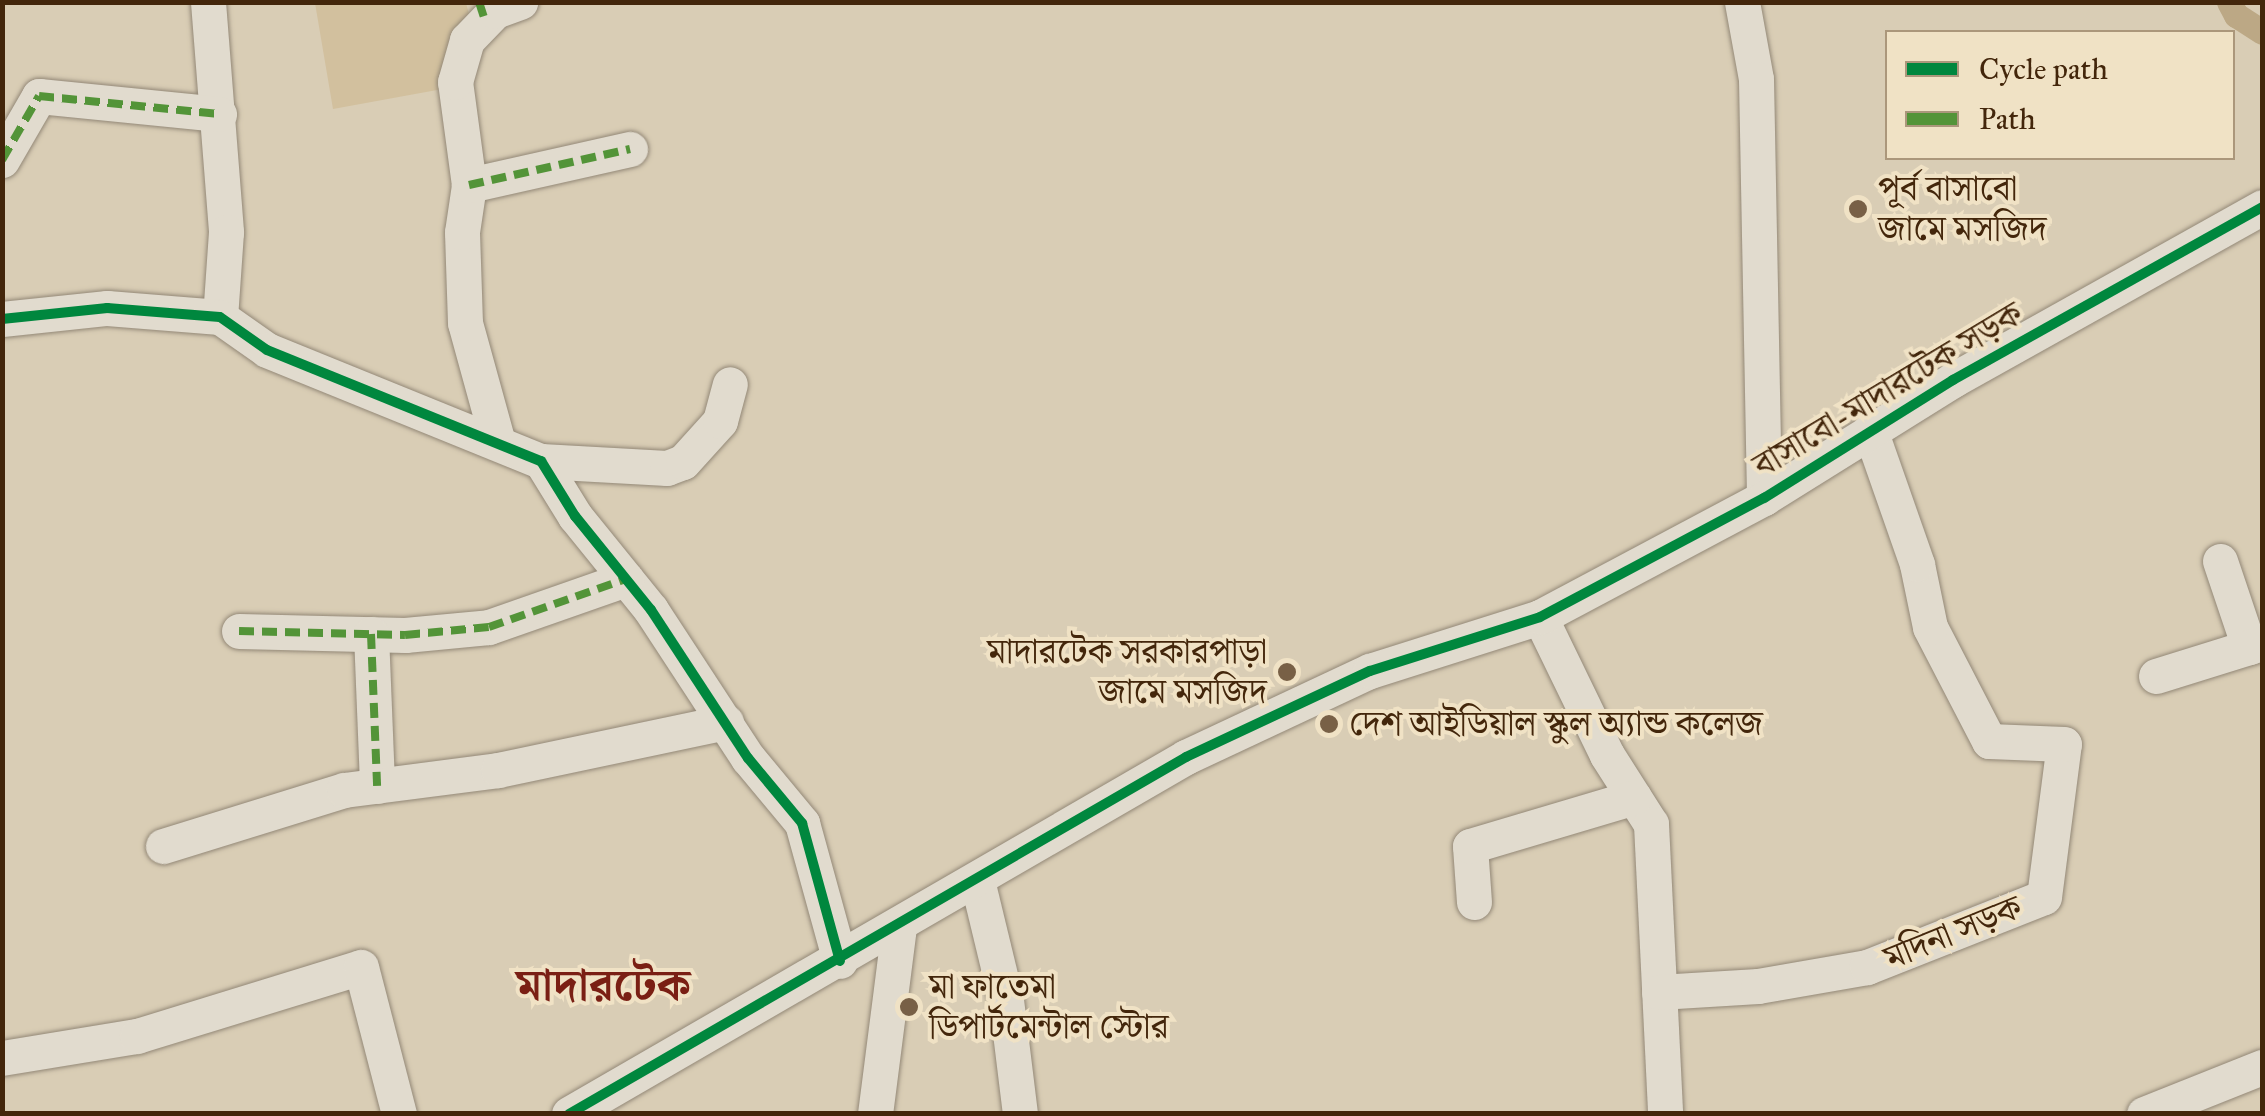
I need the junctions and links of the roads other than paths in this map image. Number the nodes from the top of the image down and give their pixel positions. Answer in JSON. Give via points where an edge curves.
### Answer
{"nodes":[{"id":1,"x":208,"y":2,"type":"edge"},
{"id":2,"x":520,"y":2,"type":"edge"},
{"id":3,"x":1742,"y":2,"type":"edge"},
{"id":4,"x":482,"y":12,"type":"edge"},
{"id":5,"x":219,"y":114,"type":"junction"},
{"id":6,"x":630,"y":149,"type":"dead end"},
{"id":7,"x":2,"y":160,"type":"edge"},
{"id":8,"x":469,"y":185,"type":"junction"},
{"id":9,"x":2262,"y":207,"type":"edge"},
{"id":10,"x":220,"y":317,"type":"junction"},
{"id":11,"x":2,"y":319,"type":"edge"},
{"id":12,"x":730,"y":384,"type":"dead end"},
{"id":13,"x":1870,"y":430,"type":"junction"},
{"id":14,"x":497,"y":439,"type":"junction"},
{"id":15,"x":541,"y":462,"type":"junction"},
{"id":16,"x":1764,"y":498,"type":"junction"},
{"id":17,"x":2220,"y":561,"type":"dead end"},
{"id":18,"x":626,"y":579,"type":"junction"},
{"id":19,"x":1540,"y":617,"type":"junction"},
{"id":20,"x":238,"y":630,"type":"dead end"},
{"id":21,"x":370,"y":634,"type":"junction"},
{"id":22,"x":2256,"y":645,"type":"edge"},
{"id":23,"x":2156,"y":676,"type":"dead end"},
{"id":24,"x":726,"y":722,"type":"junction"},
{"id":25,"x":376,"y":786,"type":"junction"},
{"id":26,"x":1634,"y":796,"type":"junction"},
{"id":27,"x":162,"y":846,"type":"dead end"},
{"id":28,"x":976,"y":880,"type":"junction"},
{"id":29,"x":1474,"y":902,"type":"dead end"},
{"id":30,"x":899,"y":926,"type":"junction"},
{"id":31,"x":840,"y":961,"type":"junction"},
{"id":32,"x":1659,"y":992,"type":"junction"},
{"id":33,"x":2,"y":1058,"type":"edge"},
{"id":34,"x":2262,"y":1067,"type":"edge"},
{"id":35,"x":399,"y":1114,"type":"edge"},
{"id":36,"x":569,"y":1114,"type":"edge"},
{"id":37,"x":875,"y":1114,"type":"edge"},
{"id":38,"x":1020,"y":1114,"type":"edge"},
{"id":39,"x":1665,"y":1114,"type":"edge"},
{"id":40,"x":2144,"y":1114,"type":"edge"}],
"edges":[{"from":1,"to":5,"type":"street"},
{"from":2,"to":4,"type":"street"},
{"from":3,"to":16,"type":"street","via":[[1756,80]]},
{"from":4,"to":8,"type":"street","via":[[455,82]]},
{"from":5,"to":7,"type":"street","via":[[39,96]]},
{"from":5,"to":10,"type":"street","via":[[226,232]]},
{"from":6,"to":8,"type":"street"},
{"from":8,"to":14,"type":"street","via":[[462,232],[466,323]]},
{"from":9,"to":13,"type":"street","name":"বাসাবো-মাদারটেক সড়ক"},
{"from":10,"to":11,"type":"street","via":[[107,308]]},
{"from":10,"to":14,"type":"street","via":[[266,350]]},
{"from":12,"to":15,"type":"street","via":[[720,422],[683,462],[667,468]]},
{"from":13,"to":16,"type":"street","name":"বাসাবো-মাদারটেক সড়ক"},
{"from":13,"to":32,"type":"street","name":"মদিনা সড়ক","via":[[1930,627],[1990,741],[2064,744],[2044,897],[1867,967],[1758,986]]},
{"from":14,"to":15,"type":"street"},
{"from":15,"to":18,"type":"street"},
{"from":16,"to":19,"type":"street","name":"বাসাবো-মাদারটেক সড়ক"},
{"from":17,"to":22,"type":"street"},
{"from":18,"to":21,"type":"street","via":[[490,627]]},
{"from":18,"to":24,"type":"street"},
{"from":19,"to":26,"type":"street"},
{"from":19,"to":28,"type":"street","name":"বাসাবো-মাদারটেক সড়ক","via":[[1370,671],[1214,744]]},
{"from":20,"to":21,"type":"street"},
{"from":21,"to":25,"type":"street"},
{"from":22,"to":23,"type":"street"},
{"from":24,"to":25,"type":"street","via":[[498,770]]},
{"from":24,"to":31,"type":"street","via":[[802,823]]},
{"from":25,"to":27,"type":"street"},
{"from":26,"to":29,"type":"street","via":[[1470,846]]},
{"from":26,"to":32,"type":"street","via":[[1651,824]]},
{"from":28,"to":30,"type":"street","name":"বাসাবো-মাদারটেক সড়ক"},
{"from":28,"to":38,"type":"street","via":[[1006,1000]]},
{"from":30,"to":31,"type":"street","name":"বাসাবো-মাদারটেক সড়ক"},
{"from":30,"to":37,"type":"street"},
{"from":31,"to":36,"type":"street","name":"বাসাবো-মাদারটেক সড়ক"},
{"from":32,"to":39,"type":"street"},
{"from":33,"to":35,"type":"street","via":[[138,1036],[361,967]]},
{"from":34,"to":40,"type":"street"}]}
